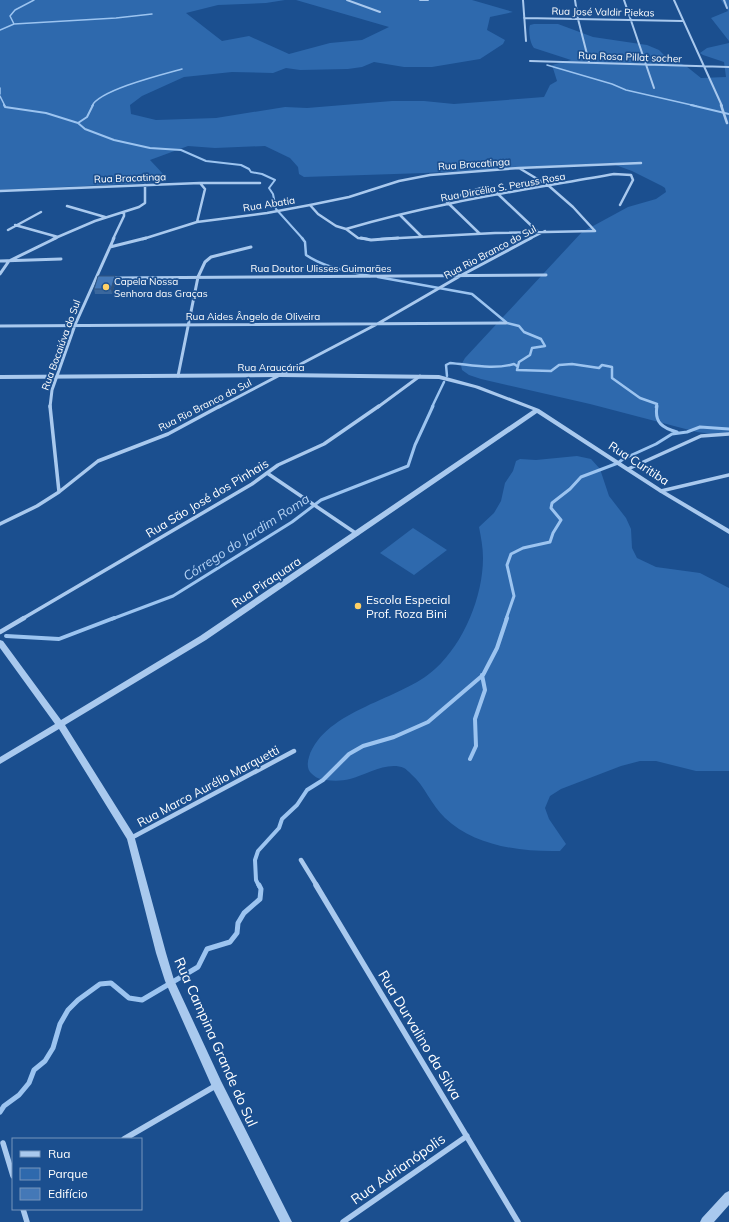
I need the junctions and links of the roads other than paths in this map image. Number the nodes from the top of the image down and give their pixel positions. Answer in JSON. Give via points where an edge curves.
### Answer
{"nodes":[{"id":1,"x":347,"y":0,"type":"edge"},
{"id":2,"x":354,"y":0,"type":"edge"},
{"id":3,"x":420,"y":0,"type":"edge"},
{"id":4,"x":428,"y":0,"type":"edge"},
{"id":5,"x":523,"y":0,"type":"edge"},
{"id":6,"x":575,"y":0,"type":"edge"},
{"id":7,"x":624,"y":0,"type":"edge"},
{"id":8,"x":674,"y":0,"type":"edge"},
{"id":9,"x":724,"y":0,"type":"edge"},
{"id":10,"x":350,"y":1,"type":"junction"},
{"id":11,"x":727,"y":8,"type":"dead end"},
{"id":12,"x":380,"y":12,"type":"dead end"},
{"id":13,"x":524,"y":18,"type":"junction"},
{"id":14,"x":578,"y":18,"type":"junction"},
{"id":15,"x":632,"y":20,"type":"junction"},
{"id":16,"x":682,"y":21,"type":"junction"},
{"id":17,"x":526,"y":41,"type":"dead end"},
{"id":18,"x":530,"y":61,"type":"dead end"},
{"id":19,"x":589,"y":62,"type":"junction"},
{"id":20,"x":646,"y":64,"type":"junction"},
{"id":21,"x":704,"y":66,"type":"junction"},
{"id":22,"x":729,"y":67,"type":"edge"},
{"id":23,"x":654,"y":88,"type":"dead end"},
{"id":24,"x":727,"y":123,"type":"dead end"},
{"id":25,"x":641,"y":163,"type":"dead end"},
{"id":26,"x":519,"y":168,"type":"junction"},
{"id":27,"x":430,"y":175,"type":"joint"},
{"id":28,"x":200,"y":183,"type":"junction"},
{"id":29,"x":260,"y":183,"type":"dead end"},
{"id":30,"x":145,"y":185,"type":"junction"},
{"id":31,"x":549,"y":186,"type":"junction"},
{"id":32,"x":0,"y":191,"type":"edge"},
{"id":33,"x":499,"y":195,"type":"junction"},
{"id":34,"x":448,"y":204,"type":"junction"},
{"id":35,"x":310,"y":205,"type":"junction"},
{"id":36,"x":620,"y":205,"type":"dead end"},
{"id":37,"x":67,"y":206,"type":"dead end"},
{"id":38,"x":41,"y":212,"type":"dead end"},
{"id":39,"x":124,"y":212,"type":"junction"},
{"id":40,"x":400,"y":215,"type":"junction"},
{"id":41,"x":105,"y":218,"type":"junction"},
{"id":42,"x":197,"y":222,"type":"junction"},
{"id":43,"x":15,"y":225,"type":"junction"},
{"id":44,"x":346,"y":229,"type":"junction"},
{"id":45,"x":8,"y":230,"type":"dead end"},
{"id":46,"x":537,"y":231,"type":"junction"},
{"id":47,"x":545,"y":231,"type":"junction"},
{"id":48,"x":479,"y":233,"type":"junction"},
{"id":49,"x":422,"y":237,"type":"junction"},
{"id":50,"x":59,"y":238,"type":"junction"},
{"id":51,"x":110,"y":247,"type":"junction"},
{"id":52,"x":251,"y":247,"type":"dead end"},
{"id":53,"x":61,"y":259,"type":"dead end"},
{"id":54,"x":0,"y":261,"type":"edge"},
{"id":55,"x":9,"y":261,"type":"junction"},
{"id":56,"x":0,"y":274,"type":"edge"},
{"id":57,"x":546,"y":275,"type":"dead end"},
{"id":58,"x":460,"y":276,"type":"junction"},
{"id":59,"x":198,"y":277,"type":"junction"},
{"id":60,"x":96,"y":278,"type":"junction"},
{"id":61,"x":506,"y":323,"type":"dead end"},
{"id":62,"x":189,"y":324,"type":"junction"},
{"id":63,"x":379,"y":324,"type":"junction"},
{"id":64,"x":75,"y":325,"type":"junction"},
{"id":65,"x":0,"y":326,"type":"edge"},
{"id":66,"x":280,"y":375,"type":"junction"},
{"id":67,"x":58,"y":376,"type":"junction"},
{"id":68,"x":178,"y":376,"type":"junction"},
{"id":69,"x":420,"y":376,"type":"junction"},
{"id":70,"x":0,"y":377,"type":"edge"},
{"id":71,"x":537,"y":410,"type":"junction"},
{"id":72,"x":729,"y":434,"type":"edge"},
{"id":73,"x":628,"y":469,"type":"junction"},
{"id":74,"x":267,"y":473,"type":"junction"},
{"id":75,"x":729,"y":475,"type":"edge"},
{"id":76,"x":661,"y":491,"type":"junction"},
{"id":77,"x":59,"y":492,"type":"junction"},
{"id":78,"x":0,"y":524,"type":"edge"},
{"id":79,"x":729,"y":532,"type":"edge"},
{"id":80,"x":357,"y":534,"type":"junction"},
{"id":81,"x":0,"y":632,"type":"edge"},
{"id":82,"x":0,"y":643,"type":"edge"},
{"id":83,"x":60,"y":724,"type":"junction"},
{"id":84,"x":294,"y":751,"type":"dead end"},
{"id":85,"x":0,"y":761,"type":"edge"},
{"id":86,"x":131,"y":838,"type":"junction"},
{"id":87,"x":301,"y":860,"type":"dead end"},
{"id":88,"x":217,"y":1084,"type":"junction"},
{"id":89,"x":467,"y":1136,"type":"junction"},
{"id":90,"x":126,"y":1138,"type":"edge"},
{"id":91,"x":3,"y":1142,"type":"dead end"},
{"id":92,"x":12,"y":1173,"type":"edge"},
{"id":93,"x":729,"y":1197,"type":"edge"},
{"id":94,"x":23,"y":1210,"type":"edge"},
{"id":95,"x":27,"y":1222,"type":"edge"},
{"id":96,"x":286,"y":1222,"type":"edge"},
{"id":97,"x":343,"y":1222,"type":"edge"},
{"id":98,"x":518,"y":1222,"type":"edge"},
{"id":99,"x":706,"y":1222,"type":"edge"}],
"edges":[{"from":1,"to":10,"type":"street"},
{"from":2,"to":10,"type":"street"},
{"from":3,"to":4,"type":"street"},
{"from":5,"to":13,"type":"street"},
{"from":6,"to":14,"type":"street"},
{"from":7,"to":15,"type":"street"},
{"from":8,"to":16,"type":"street"},
{"from":9,"to":11,"type":"street"},
{"from":10,"to":12,"type":"street"},
{"from":13,"to":14,"type":"street","name":"Rua José Valdir Piekas"},
{"from":13,"to":17,"type":"street"},
{"from":14,"to":15,"type":"street","name":"Rua José Valdir Piekas"},
{"from":14,"to":19,"type":"street"},
{"from":15,"to":16,"type":"street","name":"Rua José Valdir Piekas"},
{"from":15,"to":20,"type":"street"},
{"from":16,"to":21,"type":"street"},
{"from":18,"to":19,"type":"street","name":"Rua Rosa Pillat socher"},
{"from":19,"to":20,"type":"street","name":"Rua Rosa Pillat socher"},
{"from":20,"to":21,"type":"street","name":"Rua Rosa Pillat socher"},
{"from":20,"to":23,"type":"street"},
{"from":21,"to":22,"type":"street","name":"Rua Rosa Pillat socher"},
{"from":21,"to":24,"type":"street"},
{"from":25,"to":26,"type":"street","name":"Rua Bracatinga"},
{"from":26,"to":27,"type":"street","name":"Rua Bracatinga"},
{"from":26,"to":31,"type":"street"},
{"from":27,"to":35,"type":"street","name":"Rua Abatia"},
{"from":28,"to":29,"type":"street","name":"Rua Bracatinga"},
{"from":28,"to":30,"type":"street","name":"Rua Bracatinga"},
{"from":28,"to":42,"type":"street","via":[[205,188]]},
{"from":30,"to":32,"type":"street","name":"Rua Bracatinga"},
{"from":30,"to":39,"type":"street","via":[[145,203]]},
{"from":31,"to":33,"type":"street","name":"Rua Dircélia S. Peruss Rosa"},
{"from":31,"to":36,"type":"street","name":"Rua Dircélia S. Peruss Rosa","via":[[614,174],[631,175],[633,180]]},
{"from":31,"to":47,"type":"street","via":[[595,231]]},
{"from":33,"to":34,"type":"street","name":"Rua Dircélia S. Peruss Rosa"},
{"from":33,"to":34,"type":"street","via":[[488,186],[455,197]]},
{"from":33,"to":46,"type":"street"},
{"from":34,"to":40,"type":"street","name":"Rua Dircélia S. Peruss Rosa"},
{"from":34,"to":48,"type":"street"},
{"from":35,"to":42,"type":"street","name":"Rua Abatia"},
{"from":35,"to":44,"type":"street","via":[[336,226]]},
{"from":37,"to":41,"type":"street"},
{"from":38,"to":43,"type":"street"},
{"from":39,"to":41,"type":"street"},
{"from":39,"to":51,"type":"street","name":"Rua Bocaiúva do Sul"},
{"from":40,"to":44,"type":"street","name":"Rua Dircélia S. Peruss Rosa"},
{"from":40,"to":49,"type":"street"},
{"from":41,"to":50,"type":"street"},
{"from":42,"to":51,"type":"street","name":"Rua Abatia","via":[[135,242]]},
{"from":43,"to":45,"type":"street"},
{"from":43,"to":50,"type":"street"},
{"from":44,"to":49,"type":"street","via":[[362,239]]},
{"from":46,"to":47,"type":"street"},
{"from":46,"to":48,"type":"street"},
{"from":47,"to":58,"type":"street","name":"Rua Rio Branco do Sul"},
{"from":48,"to":49,"type":"street"},
{"from":50,"to":55,"type":"street"},
{"from":51,"to":60,"type":"street","name":"Rua Bocaiúva do Sul"},
{"from":52,"to":59,"type":"street","via":[[211,257],[205,262]]},
{"from":53,"to":55,"type":"street"},
{"from":54,"to":55,"type":"street"},
{"from":55,"to":56,"type":"street"},
{"from":57,"to":58,"type":"street","name":"Rua Doutor Ulisses Guimarães"},
{"from":58,"to":59,"type":"street","name":"Rua Doutor Ulisses Guimarães"},
{"from":58,"to":63,"type":"street","name":"Rua Rio Branco do Sul"},
{"from":59,"to":60,"type":"street","name":"Rua Doutor Ulisses Guimarães"},
{"from":59,"to":62,"type":"street"},
{"from":60,"to":64,"type":"street","name":"Rua Bocaiúva do Sul"},
{"from":61,"to":63,"type":"street","name":"Rua Aides Ângelo de Oliveira"},
{"from":62,"to":63,"type":"street","name":"Rua Aides Ângelo de Oliveira"},
{"from":62,"to":64,"type":"street","name":"Rua Aides Ângelo de Oliveira"},
{"from":62,"to":68,"type":"street"},
{"from":63,"to":66,"type":"street","name":"Rua Rio Branco do Sul"},
{"from":64,"to":65,"type":"street","name":"Rua Aides Ângelo de Oliveira"},
{"from":64,"to":67,"type":"street","name":"Rua Bocaiúva do Sul"},
{"from":66,"to":68,"type":"street","name":"Rua Araucária"},
{"from":66,"to":69,"type":"street","name":"Rua Araucária"},
{"from":66,"to":77,"type":"street","name":"Rua Rio Branco do Sul","via":[[168,434],[98,461]]},
{"from":67,"to":68,"type":"street","name":"Rua Araucária"},
{"from":67,"to":70,"type":"street","name":"Rua Araucária"},
{"from":67,"to":77,"type":"street","name":"Rua Bocaiúva do Sul","via":[[52,390],[50,406]]},
{"from":69,"to":71,"type":"street","name":"Rua Araucária","via":[[439,377],[478,388]]},
{"from":69,"to":74,"type":"street","name":"Rua São José dos Pinhais","via":[[337,436]]},
{"from":71,"to":73,"type":"street","name":"Rua Curitiba"},
{"from":71,"to":80,"type":"street","name":"Rua Piraquara"},
{"from":72,"to":73,"type":"street","via":[[701,436]]},
{"from":73,"to":76,"type":"street","name":"Rua Curitiba"},
{"from":74,"to":80,"type":"street"},
{"from":74,"to":81,"type":"street","name":"Rua São José dos Pinhais"},
{"from":75,"to":76,"type":"street"},
{"from":76,"to":79,"type":"street","name":"Rua Curitiba"},
{"from":77,"to":78,"type":"street","name":"Rua Rio Branco do Sul"},
{"from":80,"to":83,"type":"street","name":"Rua Piraquara","via":[[204,638]]},
{"from":82,"to":83,"type":"street","name":"Rua Campina Grande do Sul"},
{"from":83,"to":85,"type":"street","name":"Rua Piraquara"},
{"from":83,"to":86,"type":"street","name":"Rua Campina Grande do Sul"},
{"from":84,"to":86,"type":"street","name":"Rua Marco Aurélio Marquetti"},
{"from":86,"to":88,"type":"street","name":"Rua Campina Grande do Sul","via":[[170,981]]},
{"from":87,"to":89,"type":"street","name":"Rua Durvalino da Silva"},
{"from":88,"to":90,"type":"street"},
{"from":88,"to":96,"type":"street","name":"Rua Campina Grande do Sul"},
{"from":89,"to":97,"type":"street","name":"Rua Adrianópolis"},
{"from":89,"to":98,"type":"street","name":"Rua Durvalino da Silva"},
{"from":91,"to":92,"type":"street"},
{"from":93,"to":99,"type":"street"},
{"from":94,"to":95,"type":"street"}]}
